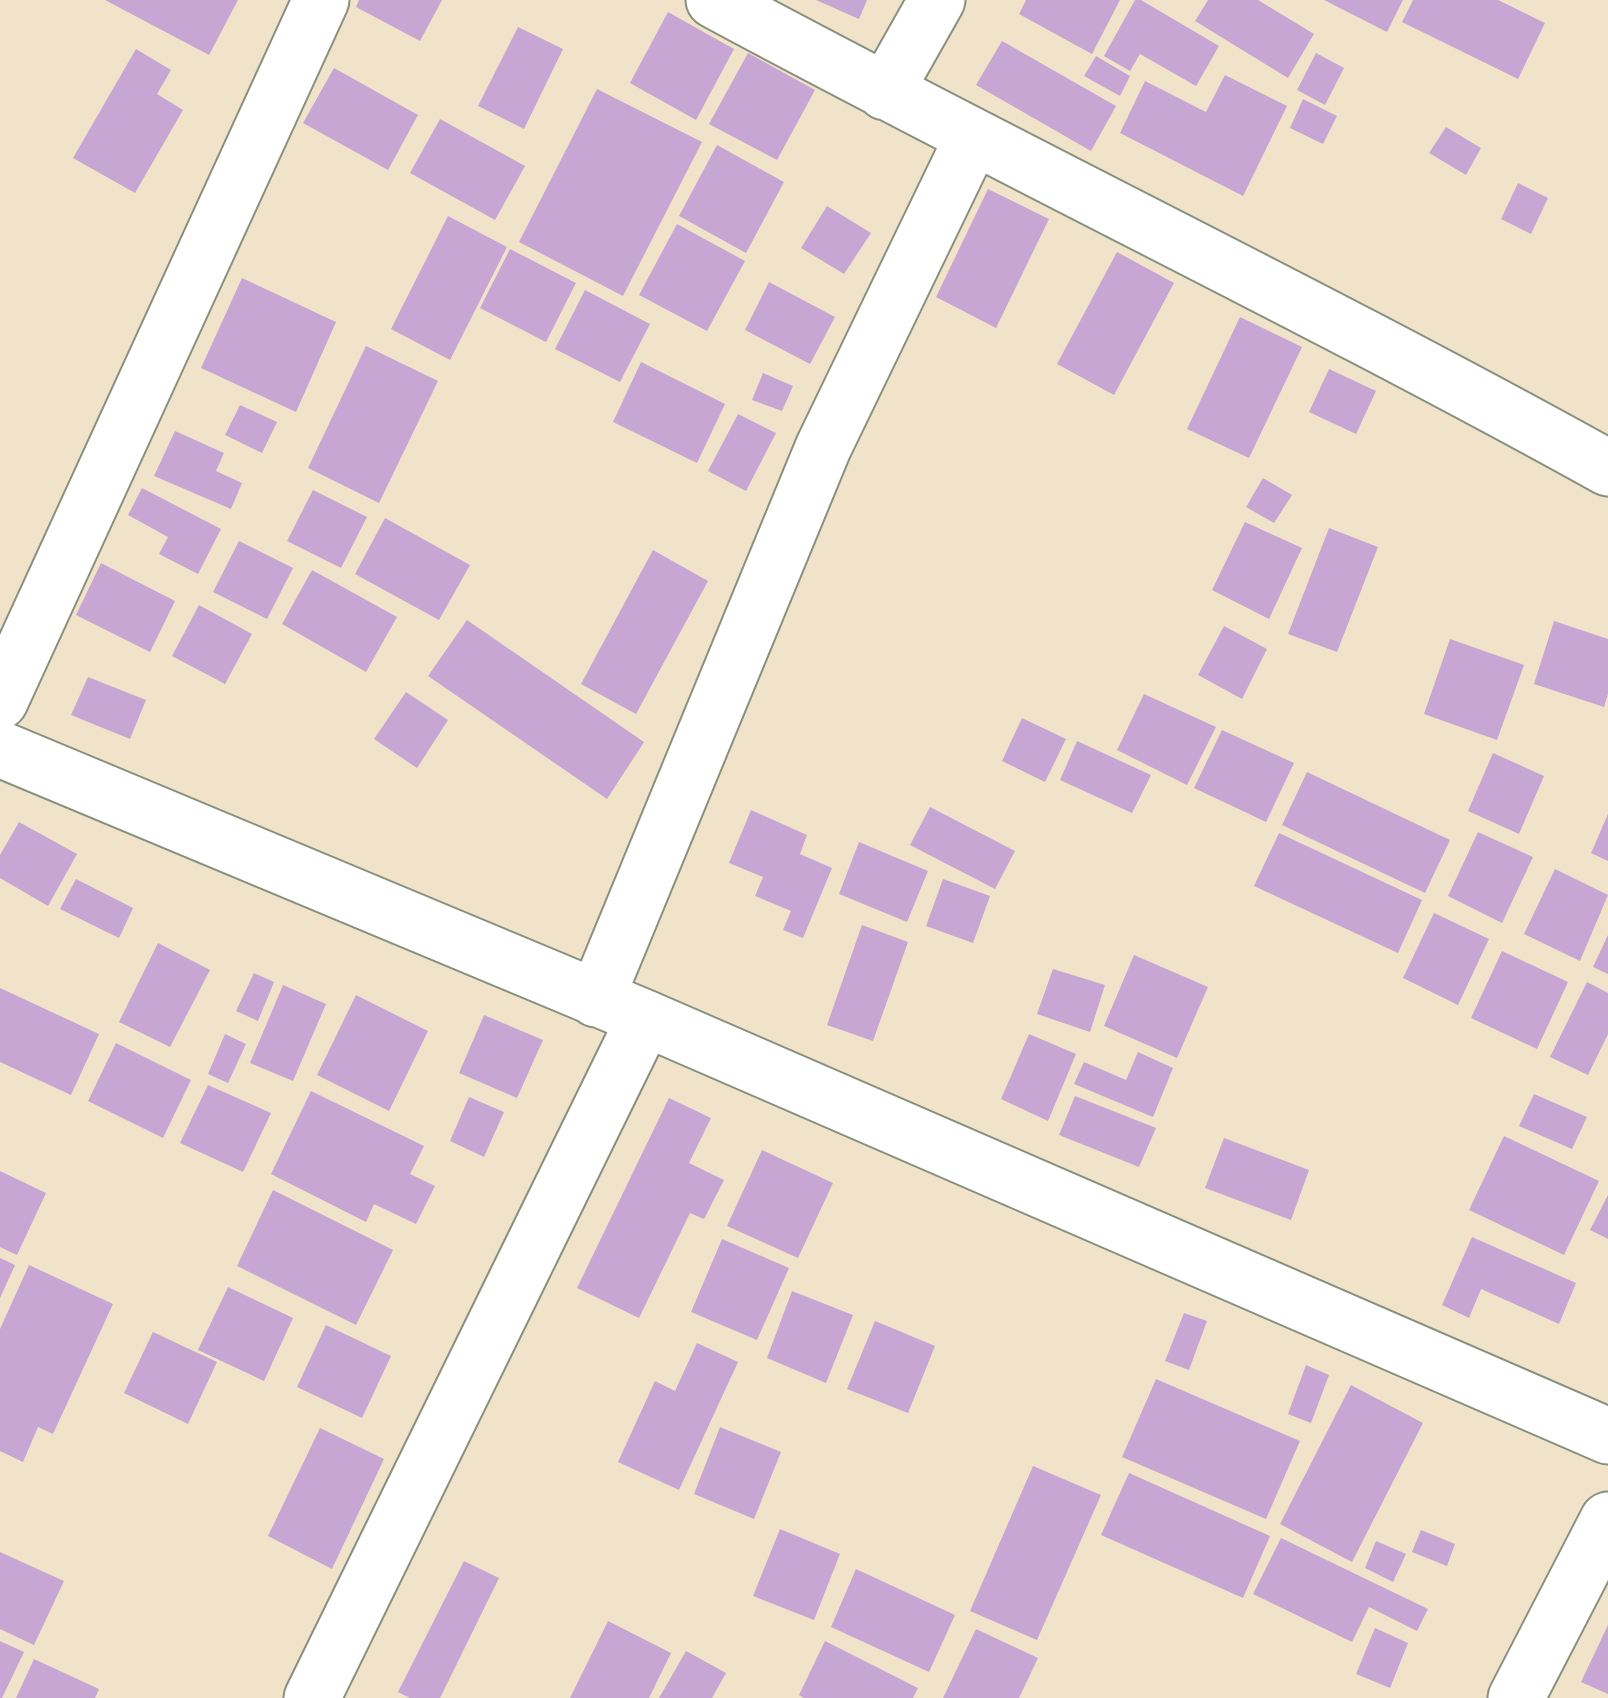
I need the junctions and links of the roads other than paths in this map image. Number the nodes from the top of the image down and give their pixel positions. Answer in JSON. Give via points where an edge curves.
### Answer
{"nodes":[{"id":1,"x":321,"y":0,"type":"edge"},
{"id":2,"x":714,"y":0,"type":"edge"},
{"id":3,"x":937,"y":0,"type":"edge"},
{"id":4,"x":886,"y":92,"type":"junction"},
{"id":5,"x":973,"y":136,"type":"junction"},
{"id":6,"x":1608,"y":468,"type":"edge"},
{"id":7,"x":0,"y":701,"type":"edge"},
{"id":8,"x":0,"y":749,"type":"edge"},
{"id":9,"x":596,"y":998,"type":"junction"},
{"id":10,"x":645,"y":1018,"type":"junction"},
{"id":11,"x":1608,"y":1436,"type":"edge"},
{"id":12,"x":1608,"y":1520,"type":"edge"},
{"id":13,"x":312,"y":1698,"type":"edge"},
{"id":14,"x":1516,"y":1698,"type":"edge"}],
"edges":[{"from":1,"to":7,"type":"street"},
{"from":2,"to":4,"type":"street"},
{"from":3,"to":4,"type":"street"},
{"from":4,"to":5,"type":"street"},
{"from":5,"to":6,"type":"street"},
{"from":5,"to":9,"type":"street","via":[[823,448]]},
{"from":8,"to":9,"type":"street"},
{"from":9,"to":10,"type":"street"},
{"from":10,"to":11,"type":"street"},
{"from":10,"to":13,"type":"street"},
{"from":12,"to":14,"type":"street"}]}
